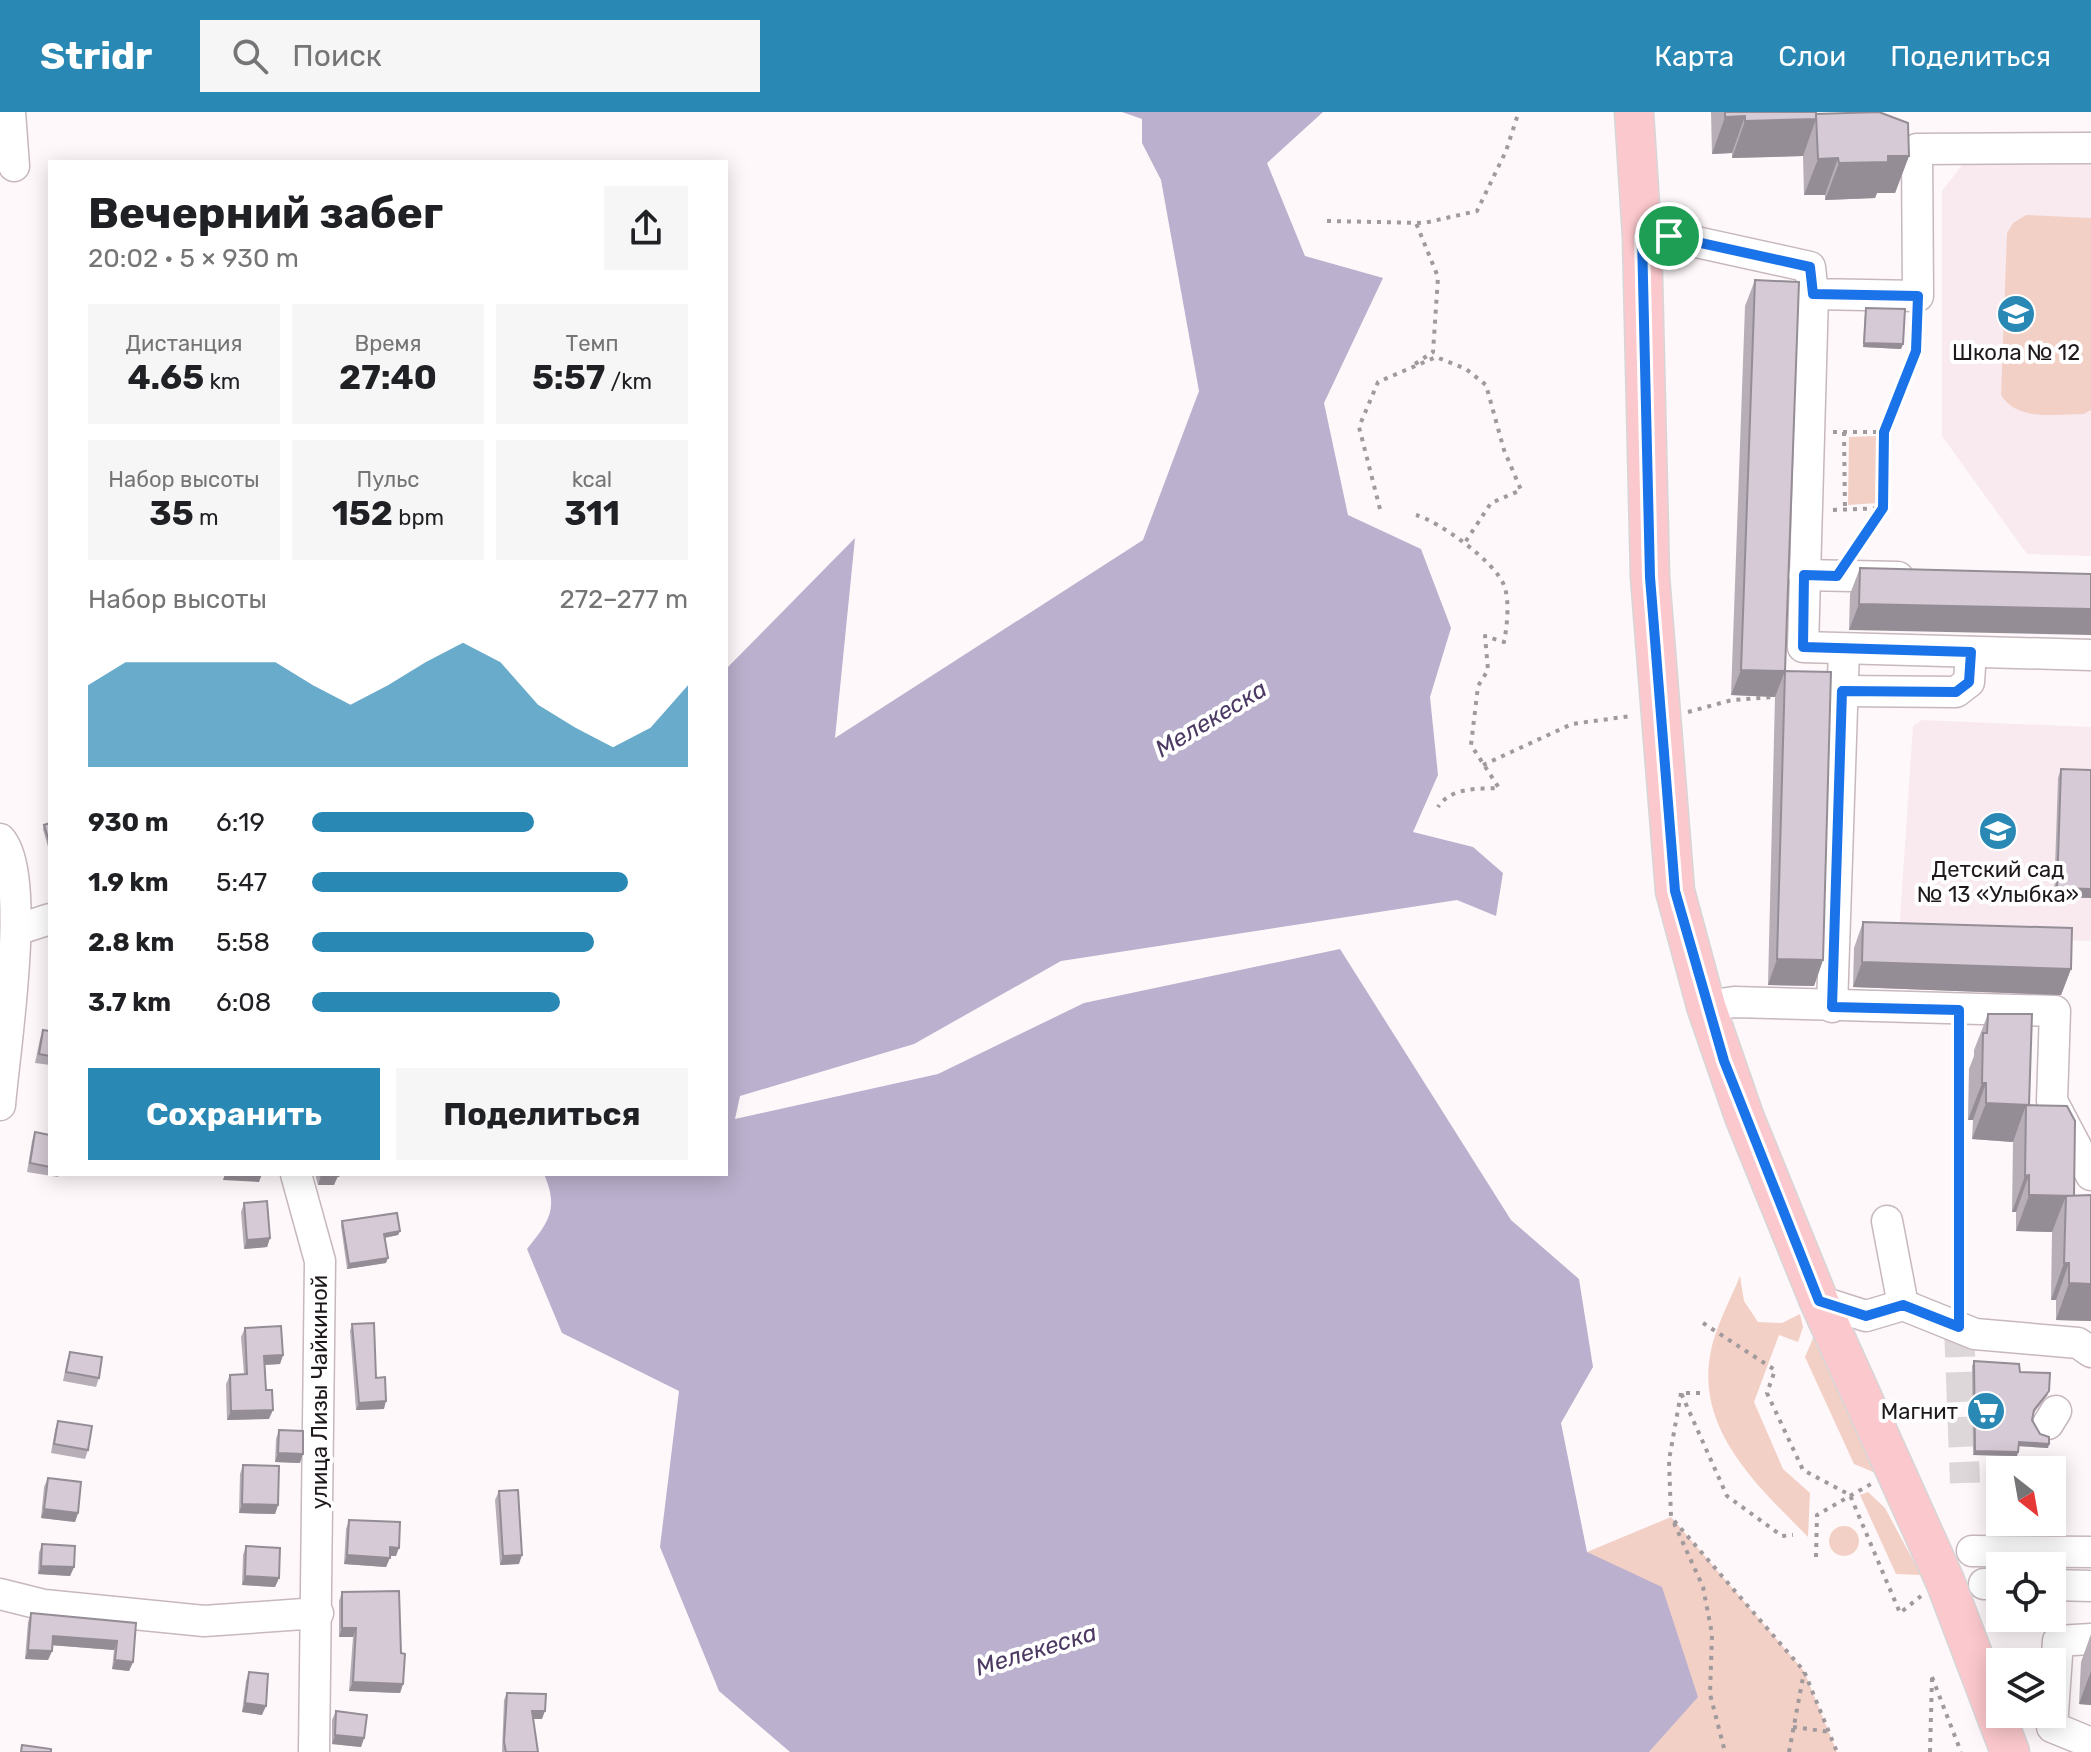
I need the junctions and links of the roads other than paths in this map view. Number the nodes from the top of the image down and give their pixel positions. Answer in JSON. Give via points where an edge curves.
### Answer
{"nodes":[{"id":1,"x":10,"y":112,"type":"edge"},
{"id":2,"x":1634,"y":112,"type":"edge"},
{"id":3,"x":1887,"y":138,"type":"edge"},
{"id":4,"x":2091,"y":148,"type":"edge"},
{"id":5,"x":1917,"y":149,"type":"junction"},
{"id":6,"x":14,"y":166,"type":"dead end"},
{"id":7,"x":1642,"y":237,"type":"junction"},
{"id":8,"x":1813,"y":294,"type":"junction"},
{"id":9,"x":1804,"y":575,"type":"junction"},
{"id":10,"x":1932,"y":578,"type":"edge"},
{"id":11,"x":1844,"y":649,"type":"junction"},
{"id":12,"x":1971,"y":652,"type":"junction"},
{"id":13,"x":2091,"y":655,"type":"edge"},
{"id":14,"x":1842,"y":691,"type":"junction"},
{"id":15,"x":0,"y":839,"type":"edge"},
{"id":16,"x":48,"y":920,"type":"edge"},
{"id":17,"x":16,"y":930,"type":"junction"},
{"id":18,"x":1706,"y":1006,"type":"junction"},
{"id":19,"x":1832,"y":1007,"type":"junction"},
{"id":20,"x":0,"y":1105,"type":"edge"},
{"id":21,"x":2091,"y":1175,"type":"edge"},
{"id":22,"x":297,"y":1176,"type":"edge"},
{"id":23,"x":1887,"y":1221,"type":"dead end"},
{"id":24,"x":1819,"y":1301,"type":"junction"},
{"id":25,"x":1903,"y":1305,"type":"junction"},
{"id":26,"x":2091,"y":1352,"type":"edge"},
{"id":27,"x":1972,"y":1551,"type":"dead end"},
{"id":28,"x":2091,"y":1552,"type":"edge"},
{"id":29,"x":2066,"y":1585,"type":"edge"},
{"id":30,"x":2091,"y":1586,"type":"edge"},
{"id":31,"x":0,"y":1594,"type":"edge"},
{"id":32,"x":318,"y":1613,"type":"junction"},
{"id":33,"x":2091,"y":1639,"type":"edge"},
{"id":34,"x":2091,"y":1743,"type":"edge"},
{"id":35,"x":314,"y":1752,"type":"edge"},
{"id":36,"x":2010,"y":1752,"type":"edge"}],
"edges":[{"from":1,"to":6,"type":"street"},
{"from":2,"to":7,"type":"main road"},
{"from":3,"to":5,"type":"street"},
{"from":4,"to":5,"type":"street"},
{"from":5,"to":8,"type":"street","via":[[1918,296]]},
{"from":7,"to":8,"type":"street","via":[[1669,236],[1810,267]]},
{"from":7,"to":18,"type":"main road","via":[[1658,713],[1675,891]]},
{"from":8,"to":9,"type":"street"},
{"from":9,"to":10,"type":"street"},
{"from":9,"to":11,"type":"street","via":[[1803,647]]},
{"from":11,"to":12,"type":"street"},
{"from":11,"to":14,"type":"street"},
{"from":12,"to":13,"type":"street"},
{"from":12,"to":14,"type":"street","via":[[1969,682],[1956,692]]},
{"from":14,"to":19,"type":"street"},
{"from":15,"to":17,"type":"street","via":[[10,870]]},
{"from":16,"to":17,"type":"street"},
{"from":17,"to":20,"type":"street"},
{"from":18,"to":19,"type":"street","via":[[1734,1002]]},
{"from":18,"to":24,"type":"main road"},
{"from":19,"to":21,"type":"street","via":[[2055,1011],[2052,1101]]},
{"from":22,"to":32,"type":"street","name":"улица Лизы Чайкиной","via":[[320,1261]]},
{"from":23,"to":25,"type":"street"},
{"from":24,"to":25,"type":"street","via":[[1866,1316]]},
{"from":24,"to":36,"type":"main road","via":[[1945,1581]]},
{"from":25,"to":26,"type":"street","via":[[1975,1334],[2078,1343]]},
{"from":27,"to":28,"type":"street"},
{"from":29,"to":30,"type":"street"},
{"from":31,"to":32,"type":"street","via":[[44,1605],[204,1621]]},
{"from":32,"to":35,"type":"street","name":"улица Лизы Чайкиной"},
{"from":33,"to":34,"type":"street","via":[[2058,1641],[2052,1727]]}]}
